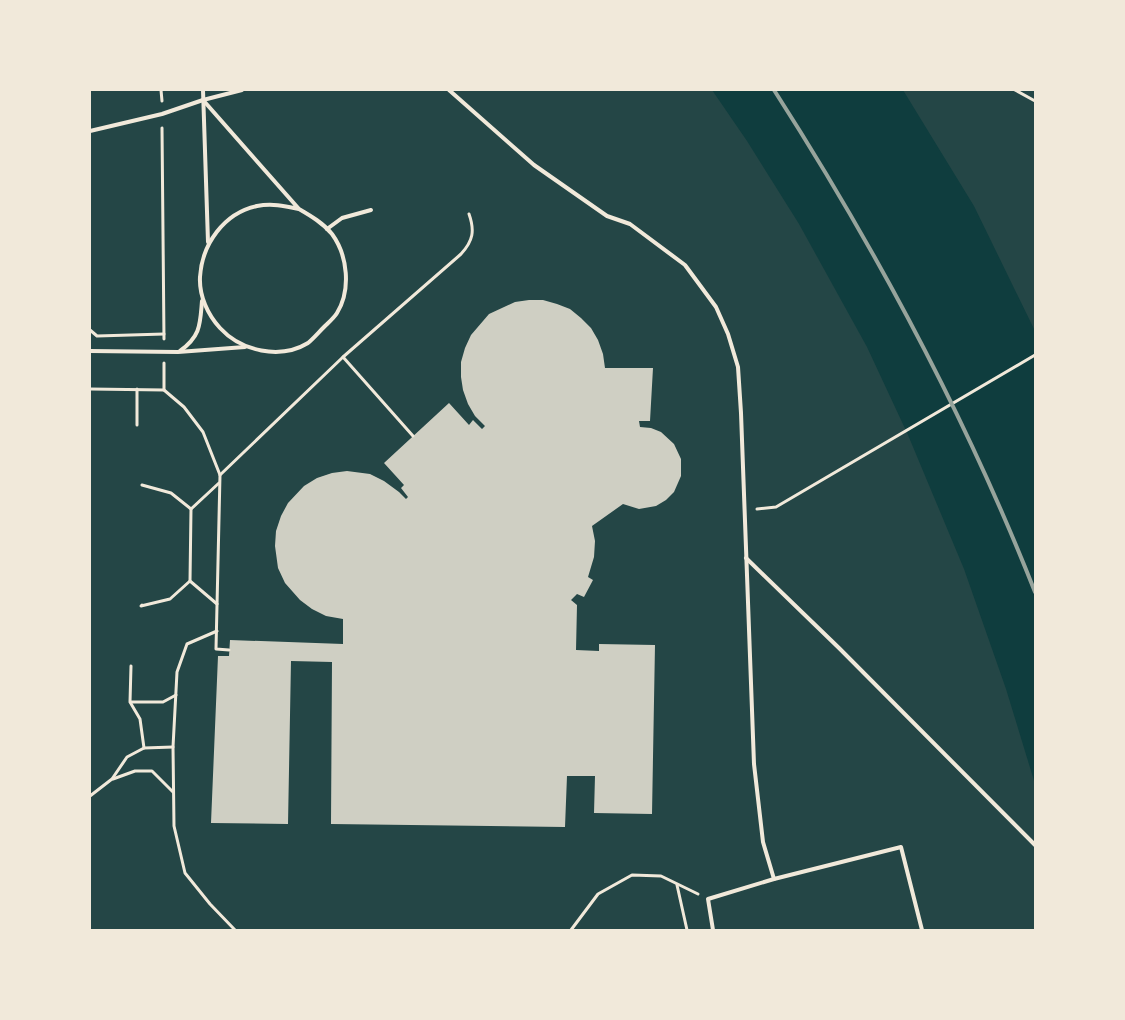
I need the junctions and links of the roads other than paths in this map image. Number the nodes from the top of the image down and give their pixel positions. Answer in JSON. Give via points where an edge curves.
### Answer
{"nodes":[{"id":1,"x":203,"y":90,"type":"edge"},
{"id":2,"x":242,"y":90,"type":"edge"},
{"id":3,"x":449,"y":90,"type":"edge"},
{"id":4,"x":203,"y":100,"type":"junction"},
{"id":5,"x":90,"y":131,"type":"edge"},
{"id":6,"x":299,"y":209,"type":"junction"},
{"id":7,"x":371,"y":210,"type":"dead end"},
{"id":8,"x":327,"y":229,"type":"junction"},
{"id":9,"x":208,"y":242,"type":"junction"},
{"id":10,"x":202,"y":298,"type":"junction"},
{"id":11,"x":247,"y":347,"type":"junction"},
{"id":12,"x":90,"y":351,"type":"edge"},
{"id":13,"x":178,"y":352,"type":"junction"},
{"id":14,"x":746,"y":558,"type":"junction"},
{"id":15,"x":1035,"y":845,"type":"edge"},
{"id":16,"x":774,"y":879,"type":"junction"},
{"id":17,"x":714,"y":930,"type":"edge"},
{"id":18,"x":922,"y":930,"type":"edge"}],
"edges":[{"from":1,"to":4,"type":"lane"},
{"from":2,"to":4,"type":"lane"},
{"from":3,"to":14,"type":"lane","via":[[534,165],[608,216],[630,224],[685,265],[716,307],[738,367]]},
{"from":4,"to":5,"type":"lane","via":[[162,114]]},
{"from":4,"to":6,"type":"lane"},
{"from":4,"to":9,"type":"lane"},
{"from":6,"to":8,"type":"lane"},
{"from":6,"to":9,"type":"lane","via":[[278,204],[251,208],[221,226]]},
{"from":7,"to":8,"type":"lane","via":[[342,218]]},
{"from":8,"to":11,"type":"lane","via":[[343,255],[346,275],[344,295],[337,314],[308,343],[288,350],[267,352]]},
{"from":9,"to":10,"type":"lane","via":[[201,260]]},
{"from":10,"to":11,"type":"lane","via":[[212,319],[227,336]]},
{"from":10,"to":13,"type":"lane","via":[[199,328],[192,342]]},
{"from":11,"to":13,"type":"lane"},
{"from":12,"to":13,"type":"lane"},
{"from":14,"to":15,"type":"lane"},
{"from":14,"to":16,"type":"lane","via":[[754,764],[763,842]]},
{"from":16,"to":17,"type":"lane","via":[[708,899]]},
{"from":16,"to":18,"type":"lane","via":[[902,848]]}]}
